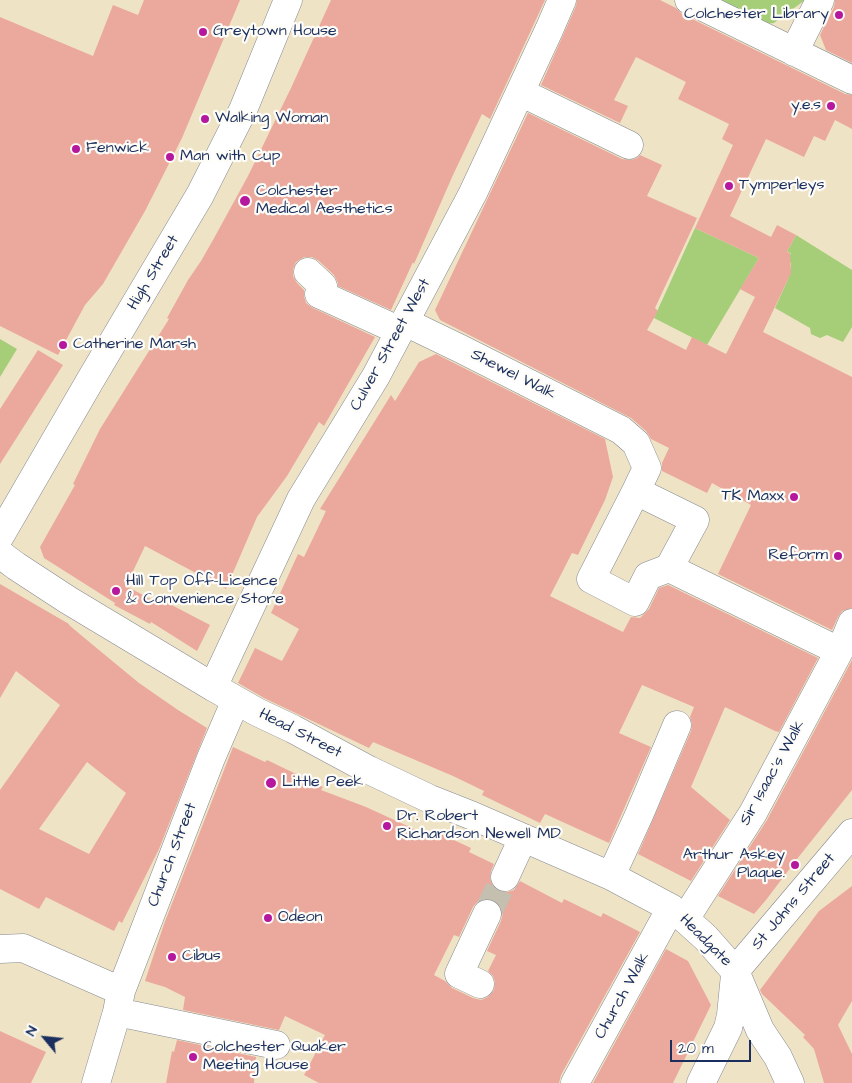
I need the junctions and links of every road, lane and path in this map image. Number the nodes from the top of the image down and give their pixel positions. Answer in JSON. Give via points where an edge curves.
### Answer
{"nodes":[{"id":1,"x":288,"y":0,"type":"edge"},
{"id":2,"x":562,"y":0,"type":"edge"},
{"id":3,"x":689,"y":0,"type":"edge"},
{"id":4,"x":820,"y":0,"type":"edge"},
{"id":5,"x":794,"y":52,"type":"junction"},
{"id":6,"x":852,"y":80,"type":"edge"},
{"id":7,"x":520,"y":92,"type":"junction"},
{"id":8,"x":629,"y":145,"type":"dead end"},
{"id":9,"x":308,"y":272,"type":"dead end"},
{"id":10,"x":403,"y":326,"type":"junction"},
{"id":11,"x":636,"y":490,"type":"junction"},
{"id":12,"x":0,"y":536,"type":"edge"},
{"id":13,"x":0,"y":554,"type":"edge"},
{"id":14,"x":669,"y":568,"type":"junction"},
{"id":15,"x":846,"y":640,"type":"edge"},
{"id":16,"x":224,"y":694,"type":"junction"},
{"id":17,"x":677,"y":725,"type":"dead end"},
{"id":18,"x":852,"y":833,"type":"edge"},
{"id":19,"x":523,"y":838,"type":"junction"},
{"id":20,"x":611,"y":876,"type":"junction"},
{"id":21,"x":505,"y":877,"type":"tunnel mouth"},
{"id":22,"x":487,"y":914,"type":"tunnel mouth"},
{"id":23,"x":678,"y":914,"type":"junction"},
{"id":24,"x":0,"y":949,"type":"edge"},
{"id":25,"x":736,"y":971,"type":"junction"},
{"id":26,"x":480,"y":984,"type":"dead end"},
{"id":27,"x":119,"y":1002,"type":"junction"},
{"id":28,"x":276,"y":1045,"type":"dead end"},
{"id":29,"x":93,"y":1082,"type":"edge"},
{"id":30,"x":575,"y":1083,"type":"edge"},
{"id":31,"x":701,"y":1083,"type":"edge"},
{"id":32,"x":790,"y":1083,"type":"edge"}],
"edges":[{"from":1,"to":12,"type":"street","name":"High Street","via":[[243,110],[200,195]]},
{"from":2,"to":7,"type":"street","name":"Culver Street West"},
{"from":3,"to":5,"type":"street"},
{"from":4,"to":5,"type":"street"},
{"from":5,"to":6,"type":"street"},
{"from":7,"to":8,"type":"street"},
{"from":7,"to":10,"type":"street","name":"Culver Street West","via":[[473,193]]},
{"from":9,"to":10,"type":"street","name":"Shewel Walk","via":[[324,286],[319,294]]},
{"from":10,"to":11,"type":"street","name":"Shewel Walk","via":[[462,348],[621,430],[636,443],[647,468]]},
{"from":10,"to":16,"type":"street","name":"Culver Street West","via":[[301,499]]},
{"from":11,"to":14,"type":"street","via":[[695,520]]},
{"from":11,"to":14,"type":"street","via":[[591,579],[635,602],[648,576]]},
{"from":13,"to":16,"type":"street","name":"Head Street","via":[[68,600]]},
{"from":14,"to":15,"type":"street","via":[[711,589]]},
{"from":15,"to":23,"type":"street","name":"Sir Isaac's Walk","via":[[753,813]]},
{"from":16,"to":19,"type":"street","name":"Head Street","via":[[369,770]]},
{"from":16,"to":27,"type":"street","name":"Church Street","via":[[211,758]]},
{"from":17,"to":20,"type":"street"},
{"from":18,"to":25,"type":"street","name":"St Johns Street"},
{"from":19,"to":20,"type":"street","name":"Head Street"},
{"from":19,"to":21,"type":"street"},
{"from":20,"to":23,"type":"street","name":"Head Street"},
{"from":22,"to":26,"type":"street","via":[[460,974]]},
{"from":23,"to":25,"type":"street","name":"Headgate","via":[[706,938]]},
{"from":23,"to":30,"type":"street","name":"Church Walk","via":[[610,1020]]},
{"from":24,"to":27,"type":"street","via":[[23,948]]},
{"from":25,"to":31,"type":"street","via":[[728,1028]]},
{"from":25,"to":32,"type":"street","name":"Headgate","via":[[760,1030]]},
{"from":27,"to":28,"type":"street"},
{"from":27,"to":29,"type":"street","name":"Church Street"}]}
